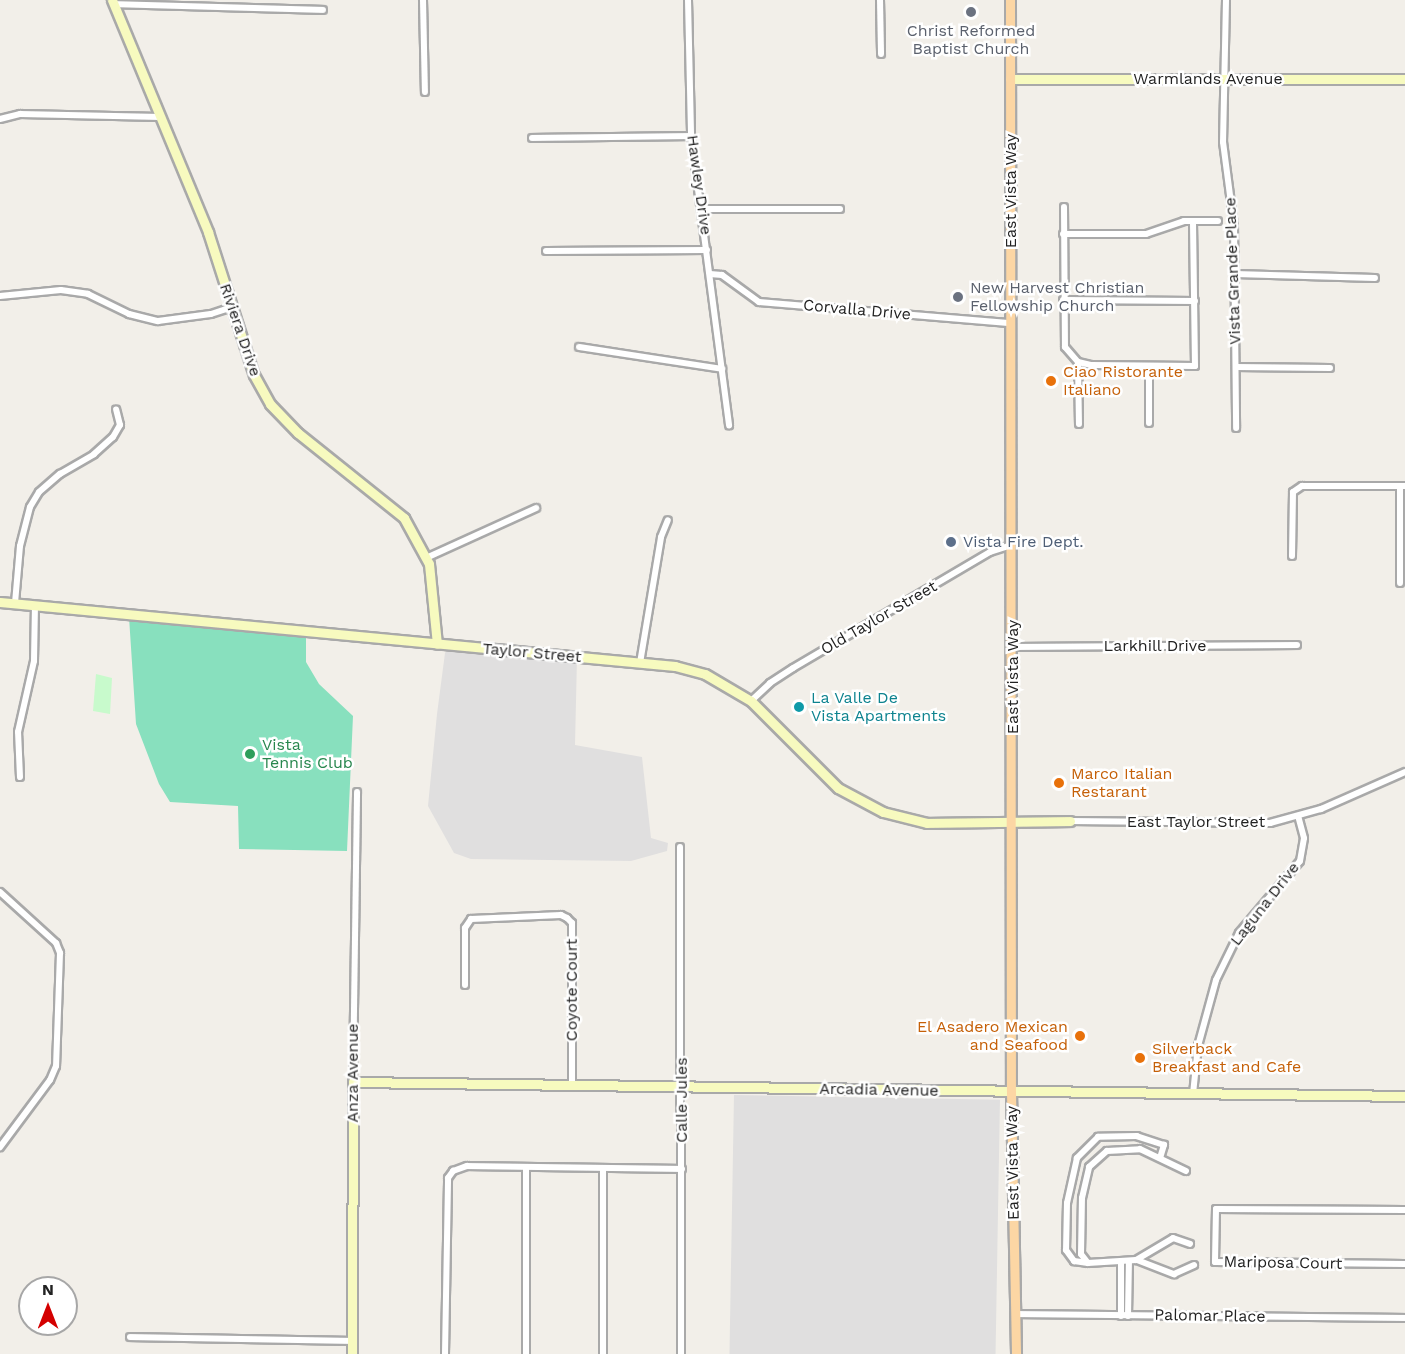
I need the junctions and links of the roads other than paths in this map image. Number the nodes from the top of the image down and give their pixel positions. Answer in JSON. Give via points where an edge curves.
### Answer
{"nodes":[{"id":1,"x":423,"y":0,"type":"edge"},
{"id":2,"x":688,"y":0,"type":"edge"},
{"id":3,"x":880,"y":0,"type":"edge"},
{"id":4,"x":1010,"y":0,"type":"edge"},
{"id":5,"x":1226,"y":0,"type":"edge"},
{"id":6,"x":113,"y":2,"type":"edge"},
{"id":7,"x":322,"y":10,"type":"dead end"},
{"id":8,"x":881,"y":54,"type":"dead end"},
{"id":9,"x":1010,"y":79,"type":"junction"},
{"id":10,"x":1405,"y":79,"type":"edge"},
{"id":11,"x":1222,"y":80,"type":"junction"},
{"id":12,"x":425,"y":92,"type":"dead end"},
{"id":13,"x":161,"y":117,"type":"junction"},
{"id":14,"x":0,"y":119,"type":"edge"},
{"id":15,"x":692,"y":136,"type":"junction"},
{"id":16,"x":532,"y":138,"type":"dead end"},
{"id":17,"x":1064,"y":207,"type":"dead end"},
{"id":18,"x":840,"y":208,"type":"dead end"},
{"id":19,"x":702,"y":210,"type":"junction"},
{"id":20,"x":1193,"y":221,"type":"junction"},
{"id":21,"x":1218,"y":221,"type":"dead end"},
{"id":22,"x":1063,"y":234,"type":"junction"},
{"id":23,"x":708,"y":250,"type":"junction"},
{"id":24,"x":546,"y":251,"type":"dead end"},
{"id":25,"x":710,"y":274,"type":"junction"},
{"id":26,"x":1235,"y":274,"type":"junction"},
{"id":27,"x":1375,"y":278,"type":"dead end"},
{"id":28,"x":0,"y":296,"type":"edge"},
{"id":29,"x":1063,"y":300,"type":"junction"},
{"id":30,"x":1195,"y":301,"type":"junction"},
{"id":31,"x":232,"y":307,"type":"junction"},
{"id":32,"x":1012,"y":323,"type":"junction"},
{"id":33,"x":579,"y":347,"type":"dead end"},
{"id":34,"x":1078,"y":363,"type":"junction"},
{"id":35,"x":1149,"y":366,"type":"junction"},
{"id":36,"x":1236,"y":367,"type":"junction"},
{"id":37,"x":1330,"y":368,"type":"dead end"},
{"id":38,"x":722,"y":369,"type":"junction"},
{"id":39,"x":116,"y":409,"type":"dead end"},
{"id":40,"x":1149,"y":423,"type":"dead end"},
{"id":41,"x":1078,"y":424,"type":"dead end"},
{"id":42,"x":729,"y":426,"type":"dead end"},
{"id":43,"x":1236,"y":428,"type":"dead end"},
{"id":44,"x":1402,"y":486,"type":"edge"},
{"id":45,"x":536,"y":508,"type":"dead end"},
{"id":46,"x":668,"y":520,"type":"dead end"},
{"id":47,"x":1012,"y":544,"type":"junction"},
{"id":48,"x":1292,"y":556,"type":"dead end"},
{"id":49,"x":426,"y":558,"type":"junction"},
{"id":50,"x":1400,"y":583,"type":"dead end"},
{"id":51,"x":0,"y":602,"type":"edge"},
{"id":52,"x":15,"y":603,"type":"junction"},
{"id":53,"x":35,"y":605,"type":"junction"},
{"id":54,"x":437,"y":644,"type":"junction"},
{"id":55,"x":1297,"y":645,"type":"dead end"},
{"id":56,"x":1014,"y":647,"type":"junction"},
{"id":57,"x":640,"y":663,"type":"junction"},
{"id":58,"x":752,"y":701,"type":"junction"},
{"id":59,"x":1405,"y":772,"type":"edge"},
{"id":60,"x":20,"y":777,"type":"dead end"},
{"id":61,"x":357,"y":792,"type":"dead end"},
{"id":62,"x":1298,"y":816,"type":"junction"},
{"id":63,"x":1070,"y":821,"type":"joint"},
{"id":64,"x":1014,"y":825,"type":"junction"},
{"id":65,"x":680,"y":847,"type":"dead end"},
{"id":66,"x":0,"y":892,"type":"edge"},
{"id":67,"x":465,"y":985,"type":"dead end"},
{"id":68,"x":353,"y":1082,"type":"junction"},
{"id":69,"x":572,"y":1086,"type":"junction"},
{"id":70,"x":682,"y":1087,"type":"junction"},
{"id":71,"x":1011,"y":1092,"type":"junction"},
{"id":72,"x":1193,"y":1094,"type":"junction"},
{"id":73,"x":1405,"y":1096,"type":"edge"},
{"id":74,"x":0,"y":1148,"type":"edge"},
{"id":75,"x":1160,"y":1158,"type":"junction"},
{"id":76,"x":526,"y":1167,"type":"junction"},
{"id":77,"x":603,"y":1168,"type":"junction"},
{"id":78,"x":682,"y":1169,"type":"junction"},
{"id":79,"x":1186,"y":1171,"type":"dead end"},
{"id":80,"x":1405,"y":1210,"type":"edge"},
{"id":81,"x":1190,"y":1244,"type":"dead end"},
{"id":82,"x":1136,"y":1260,"type":"junction"},
{"id":83,"x":1129,"y":1261,"type":"junction"},
{"id":84,"x":1088,"y":1263,"type":"junction"},
{"id":85,"x":1121,"y":1263,"type":"junction"},
{"id":86,"x":1405,"y":1264,"type":"edge"},
{"id":87,"x":1194,"y":1265,"type":"dead end"},
{"id":88,"x":1015,"y":1314,"type":"junction"},
{"id":89,"x":1120,"y":1316,"type":"junction"},
{"id":90,"x":1128,"y":1316,"type":"junction"},
{"id":91,"x":1405,"y":1318,"type":"edge"},
{"id":92,"x":130,"y":1337,"type":"dead end"},
{"id":93,"x":352,"y":1341,"type":"junction"},
{"id":94,"x":352,"y":1354,"type":"edge"},
{"id":95,"x":445,"y":1354,"type":"edge"},
{"id":96,"x":526,"y":1354,"type":"edge"},
{"id":97,"x":603,"y":1354,"type":"edge"},
{"id":98,"x":681,"y":1354,"type":"edge"},
{"id":99,"x":1016,"y":1354,"type":"edge"}],
"edges":[{"from":1,"to":12,"type":"street"},
{"from":2,"to":15,"type":"street","name":"Hawley Drive"},
{"from":3,"to":8,"type":"street"},
{"from":4,"to":9,"type":"main road","name":"East Vista Way"},
{"from":5,"to":11,"type":"street","name":"Vista Grande Place"},
{"from":6,"to":7,"type":"street"},
{"from":6,"to":13,"type":"street","name":"Riviera Drive"},
{"from":9,"to":11,"type":"street","name":"Warmlands Avenue"},
{"from":9,"to":32,"type":"main road","name":"East Vista Way"},
{"from":10,"to":11,"type":"street","name":"Warmlands Avenue"},
{"from":11,"to":26,"type":"street","name":"Vista Grande Place"},
{"from":13,"to":14,"type":"street","via":[[20,114]]},
{"from":13,"to":31,"type":"street","name":"Riviera Drive","via":[[208,232]]},
{"from":15,"to":16,"type":"street"},
{"from":15,"to":19,"type":"street","name":"Hawley Drive"},
{"from":17,"to":22,"type":"street"},
{"from":18,"to":19,"type":"street"},
{"from":19,"to":23,"type":"street","name":"Hawley Drive"},
{"from":20,"to":21,"type":"street"},
{"from":20,"to":22,"type":"street","via":[[1146,234]]},
{"from":20,"to":30,"type":"street"},
{"from":22,"to":29,"type":"street"},
{"from":23,"to":24,"type":"street"},
{"from":23,"to":25,"type":"street","name":"Hawley Drive"},
{"from":25,"to":32,"type":"street","name":"Corvalla Drive","via":[[722,275],[759,302]]},
{"from":25,"to":38,"type":"street","name":"Hawley Drive"},
{"from":26,"to":27,"type":"street"},
{"from":26,"to":36,"type":"street","name":"Vista Grande Place"},
{"from":28,"to":31,"type":"street","via":[[61,291],[88,294],[135,317],[158,321]]},
{"from":29,"to":30,"type":"street"},
{"from":29,"to":34,"type":"street","via":[[1065,347]]},
{"from":30,"to":35,"type":"street","via":[[1195,366]]},
{"from":31,"to":49,"type":"street","name":"Riviera Drive","via":[[254,375],[270,404],[298,433],[388,501],[404,518]]},
{"from":32,"to":47,"type":"main road","name":"East Vista Way"},
{"from":33,"to":38,"type":"street"},
{"from":34,"to":35,"type":"street"},
{"from":34,"to":41,"type":"street"},
{"from":35,"to":40,"type":"street"},
{"from":36,"to":37,"type":"street"},
{"from":36,"to":43,"type":"street","name":"Vista Grande Place"},
{"from":38,"to":42,"type":"street","name":"Hawley Drive"},
{"from":39,"to":52,"type":"street","via":[[120,425],[113,437],[94,454],[60,474],[39,492],[30,507],[20,546]]},
{"from":44,"to":48,"type":"street","via":[[1302,486],[1293,492]]},
{"from":44,"to":50,"type":"street"},
{"from":45,"to":49,"type":"street"},
{"from":46,"to":57,"type":"street","via":[[661,537]]},
{"from":47,"to":56,"type":"main road","name":"East Vista Way"},
{"from":47,"to":58,"type":"street","name":"Old Taylor Street","via":[[990,552],[793,668]]},
{"from":49,"to":54,"type":"street","name":"Riviera Drive"},
{"from":51,"to":52,"type":"street","name":"Taylor Street"},
{"from":52,"to":53,"type":"street","name":"Taylor Street"},
{"from":53,"to":54,"type":"street","name":"Taylor Street"},
{"from":53,"to":60,"type":"street","via":[[34,661],[18,732]]},
{"from":54,"to":57,"type":"street","name":"Taylor Street"},
{"from":55,"to":56,"type":"street","name":"Larkhill Drive"},
{"from":56,"to":64,"type":"main road","name":"East Vista Way"},
{"from":57,"to":58,"type":"street","name":"Taylor Street","via":[[699,672]]},
{"from":58,"to":64,"type":"street","name":"Taylor Street","via":[[838,788],[883,812],[927,823]]},
{"from":59,"to":62,"type":"street","name":"East Taylor Street"},
{"from":61,"to":68,"type":"street","name":"Anza Avenue"},
{"from":62,"to":63,"type":"street","name":"East Taylor Street","via":[[1270,823]]},
{"from":62,"to":72,"type":"street","name":"Laguna Drive","via":[[1304,838],[1300,861],[1239,933],[1215,980],[1198,1046]]},
{"from":63,"to":64,"type":"street","name":"East Taylor Street"},
{"from":64,"to":71,"type":"main road","name":"East Vista Way"},
{"from":65,"to":70,"type":"street","name":"Calle Jules"},
{"from":66,"to":74,"type":"street","via":[[56,943],[60,953],[56,1066]]},
{"from":67,"to":69,"type":"street","name":"Coyote Court","via":[[465,928],[471,919],[561,915],[567,918],[572,923]]},
{"from":68,"to":69,"type":"street","name":"Arcadia Avenue"},
{"from":68,"to":93,"type":"street","name":"Anza Avenue"},
{"from":69,"to":70,"type":"street","name":"Arcadia Avenue"},
{"from":70,"to":71,"type":"street","name":"Arcadia Avenue"},
{"from":70,"to":78,"type":"street","name":"Calle Jules"},
{"from":71,"to":72,"type":"street","name":"Arcadia Avenue"},
{"from":71,"to":88,"type":"main road","name":"East Vista Way"},
{"from":72,"to":73,"type":"street","name":"Arcadia Avenue"},
{"from":75,"to":79,"type":"street"},
{"from":75,"to":84,"type":"street","via":[[1140,1149],[1112,1149],[1089,1167],[1082,1201],[1081,1248]]},
{"from":75,"to":84,"type":"street","via":[[1164,1145],[1125,1136],[1098,1137],[1077,1158],[1067,1203],[1066,1250],[1074,1261]]},
{"from":76,"to":77,"type":"street"},
{"from":76,"to":95,"type":"street","via":[[467,1166],[448,1178]]},
{"from":76,"to":96,"type":"street"},
{"from":77,"to":78,"type":"street"},
{"from":77,"to":97,"type":"street"},
{"from":78,"to":98,"type":"street","name":"Calle Jules"},
{"from":80,"to":86,"type":"street","name":"Mariposa Court","via":[[1215,1209],[1215,1262]]},
{"from":81,"to":82,"type":"street","via":[[1173,1238]]},
{"from":82,"to":83,"type":"street"},
{"from":82,"to":87,"type":"street","via":[[1173,1274]]},
{"from":83,"to":85,"type":"street"},
{"from":83,"to":90,"type":"street"},
{"from":84,"to":85,"type":"street"},
{"from":85,"to":89,"type":"street"},
{"from":88,"to":89,"type":"street","name":"Palomar Place"},
{"from":88,"to":99,"type":"main road","name":"East Vista Way"},
{"from":89,"to":90,"type":"street","name":"Palomar Place"},
{"from":90,"to":91,"type":"street","name":"Palomar Place"},
{"from":92,"to":93,"type":"street"},
{"from":93,"to":94,"type":"street","name":"Anza Avenue"}]}
